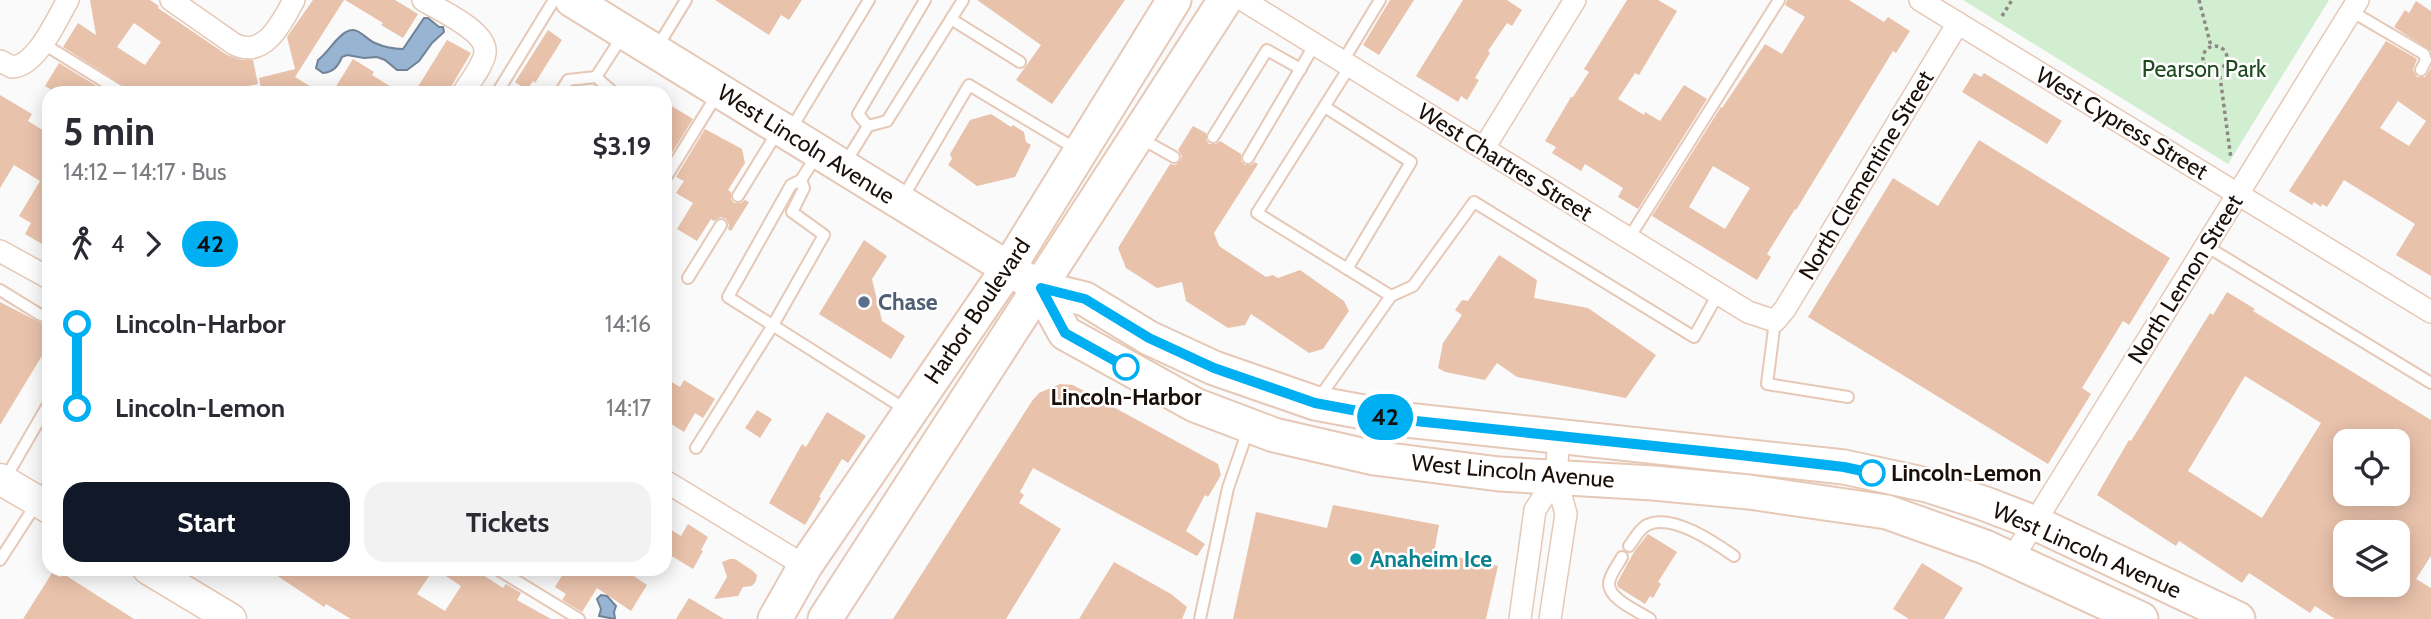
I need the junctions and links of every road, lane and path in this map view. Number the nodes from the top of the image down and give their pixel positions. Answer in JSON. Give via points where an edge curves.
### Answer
{"nodes":[{"id":1,"x":68,"y":0,"type":"edge"},
{"id":2,"x":171,"y":0,"type":"edge"},
{"id":3,"x":294,"y":0,"type":"edge"},
{"id":4,"x":555,"y":0,"type":"edge"},
{"id":5,"x":572,"y":0,"type":"edge"},
{"id":6,"x":686,"y":0,"type":"edge"},
{"id":7,"x":869,"y":0,"type":"edge"},
{"id":8,"x":925,"y":0,"type":"edge"},
{"id":9,"x":963,"y":0,"type":"edge"},
{"id":10,"x":1174,"y":0,"type":"edge"},
{"id":11,"x":1225,"y":0,"type":"edge"},
{"id":12,"x":1243,"y":0,"type":"edge"},
{"id":13,"x":1380,"y":0,"type":"edge"},
{"id":14,"x":1575,"y":0,"type":"edge"},
{"id":15,"x":1779,"y":0,"type":"edge"},
{"id":16,"x":1920,"y":0,"type":"edge"},
{"id":17,"x":2012,"y":0,"type":"edge"},
{"id":18,"x":2199,"y":0,"type":"edge"},
{"id":19,"x":439,"y":2,"type":"edge"},
{"id":20,"x":2355,"y":5,"type":"edge"},
{"id":21,"x":2002,"y":16,"type":"dead end"},
{"id":22,"x":951,"y":19,"type":"junction"},
{"id":23,"x":1958,"y":23,"type":"junction"},
{"id":24,"x":624,"y":33,"type":"junction"},
{"id":25,"x":42,"y":43,"type":"junction"},
{"id":26,"x":1315,"y":44,"type":"junction"},
{"id":27,"x":2211,"y":46,"type":"junction"},
{"id":28,"x":654,"y":52,"type":"junction"},
{"id":29,"x":0,"y":61,"type":"edge"},
{"id":30,"x":1020,"y":62,"type":"dead end"},
{"id":31,"x":1346,"y":64,"type":"junction"},
{"id":32,"x":1301,"y":69,"type":"junction"},
{"id":33,"x":2219,"y":69,"type":"junction"},
{"id":34,"x":2421,"y":69,"type":"dead end"},
{"id":35,"x":596,"y":77,"type":"junction"},
{"id":36,"x":576,"y":79,"type":"junction"},
{"id":37,"x":112,"y":86,"type":"edge"},
{"id":38,"x":467,"y":86,"type":"edge"},
{"id":39,"x":501,"y":86,"type":"edge"},
{"id":40,"x":564,"y":86,"type":"edge"},
{"id":41,"x":572,"y":86,"type":"edge"},
{"id":42,"x":606,"y":86,"type":"edge"},
{"id":43,"x":719,"y":90,"type":"junction"},
{"id":44,"x":1325,"y":107,"type":"junction"},
{"id":45,"x":868,"y":126,"type":"junction"},
{"id":46,"x":784,"y":131,"type":"junction"},
{"id":47,"x":1138,"y":136,"type":"junction"},
{"id":48,"x":1213,"y":138,"type":"dead end"},
{"id":49,"x":1484,"y":148,"type":"junction"},
{"id":50,"x":1080,"y":152,"type":"junction"},
{"id":51,"x":1174,"y":157,"type":"dead end"},
{"id":52,"x":1248,"y":158,"type":"dead end"},
{"id":53,"x":2231,"y":159,"type":"dead end"},
{"id":54,"x":830,"y":160,"type":"junction"},
{"id":55,"x":672,"y":167,"type":"edge"},
{"id":56,"x":801,"y":180,"type":"junction"},
{"id":57,"x":2239,"y":193,"type":"junction"},
{"id":58,"x":738,"y":196,"type":"dead end"},
{"id":59,"x":901,"y":202,"type":"junction"},
{"id":60,"x":721,"y":225,"type":"dead end"},
{"id":61,"x":1629,"y":238,"type":"junction"},
{"id":62,"x":2206,"y":246,"type":"junction"},
{"id":63,"x":0,"y":251,"type":"edge"},
{"id":64,"x":1009,"y":267,"type":"junction"},
{"id":65,"x":1347,"y":269,"type":"junction"},
{"id":66,"x":42,"y":274,"type":"edge"},
{"id":67,"x":688,"y":278,"type":"dead end"},
{"id":68,"x":1041,"y":288,"type":"junction"},
{"id":69,"x":0,"y":290,"type":"edge"},
{"id":70,"x":1718,"y":294,"type":"junction"},
{"id":71,"x":1391,"y":296,"type":"junction"},
{"id":72,"x":2431,"y":312,"type":"edge"},
{"id":73,"x":42,"y":315,"type":"edge"},
{"id":74,"x":1772,"y":321,"type":"junction"},
{"id":75,"x":773,"y":325,"type":"junction"},
{"id":76,"x":2431,"y":383,"type":"edge"},
{"id":77,"x":1848,"y":397,"type":"dead end"},
{"id":78,"x":1315,"y":403,"type":"junction"},
{"id":79,"x":910,"y":412,"type":"junction"},
{"id":80,"x":42,"y":414,"type":"edge"},
{"id":81,"x":1249,"y":427,"type":"junction"},
{"id":82,"x":1559,"y":436,"type":"junction"},
{"id":83,"x":696,"y":449,"type":"dead end"},
{"id":84,"x":1556,"y":477,"type":"junction"},
{"id":85,"x":2,"y":480,"type":"edge"},
{"id":86,"x":672,"y":485,"type":"edge"},
{"id":87,"x":42,"y":496,"type":"edge"},
{"id":88,"x":42,"y":501,"type":"edge"},
{"id":89,"x":2035,"y":523,"type":"junction"},
{"id":90,"x":1629,"y":546,"type":"dead end"},
{"id":91,"x":1734,"y":556,"type":"dead end"},
{"id":92,"x":1622,"y":557,"type":"dead end"},
{"id":93,"x":2012,"y":559,"type":"junction"},
{"id":94,"x":0,"y":560,"type":"edge"},
{"id":95,"x":804,"y":566,"type":"junction"},
{"id":96,"x":159,"y":576,"type":"edge"},
{"id":97,"x":508,"y":576,"type":"edge"},
{"id":98,"x":227,"y":618,"type":"edge"},
{"id":99,"x":579,"y":619,"type":"edge"},
{"id":100,"x":775,"y":619,"type":"edge"},
{"id":101,"x":825,"y":619,"type":"edge"},
{"id":102,"x":1200,"y":619,"type":"edge"},
{"id":103,"x":1520,"y":619,"type":"edge"},
{"id":104,"x":1550,"y":619,"type":"edge"},
{"id":105,"x":1650,"y":619,"type":"edge"},
{"id":106,"x":2141,"y":619,"type":"edge"},
{"id":107,"x":2238,"y":619,"type":"edge"}],
"edges":[{"from":1,"to":25,"type":"street"},
{"from":2,"to":3,"type":"street","via":[[245,47],[273,35]]},
{"from":4,"to":39,"type":"lane"},
{"from":5,"to":24,"type":"main road","name":"West Lincoln Avenue"},
{"from":6,"to":28,"type":"lane"},
{"from":7,"to":46,"type":"lane"},
{"from":8,"to":45,"type":"lane","via":[[858,114]]},
{"from":9,"to":22,"type":"lane"},
{"from":10,"to":50,"type":"main road","name":"Harbor Boulevard"},
{"from":11,"to":47,"type":"main road","name":"Harbor Boulevard"},
{"from":12,"to":26,"type":"street","name":"West Chartres Street"},
{"from":13,"to":31,"type":"lane"},
{"from":14,"to":49,"type":"street"},
{"from":15,"to":61,"type":"lane"},
{"from":16,"to":23,"type":"street","name":"West Cypress Street"},
{"from":17,"to":21,"type":"path"},
{"from":18,"to":27,"type":"path"},
{"from":19,"to":38,"type":"street","via":[[485,47]]},
{"from":20,"to":34,"type":"lane","via":[[2424,54],[2427,60]]},
{"from":20,"to":57,"type":"street","name":"North Lemon Street"},
{"from":22,"to":30,"type":"lane"},
{"from":22,"to":45,"type":"lane","via":[[887,121]]},
{"from":23,"to":57,"type":"street","name":"West Cypress Street"},
{"from":23,"to":74,"type":"street","name":"North Clementine Street","via":[[1785,309]]},
{"from":24,"to":28,"type":"main road","name":"West Lincoln Avenue"},
{"from":24,"to":35,"type":"lane"},
{"from":25,"to":29,"type":"street","via":[[23,65],[12,67]]},
{"from":25,"to":37,"type":"lane"},
{"from":26,"to":31,"type":"street","name":"West Chartres Street"},
{"from":26,"to":32,"type":"lane"},
{"from":27,"to":33,"type":"path","via":[[2204,62]]},
{"from":27,"to":33,"type":"path","via":[[2226,52],[2226,63]]},
{"from":28,"to":43,"type":"main road","name":"West Lincoln Avenue"},
{"from":31,"to":44,"type":"lane"},
{"from":31,"to":49,"type":"street","name":"West Chartres Street"},
{"from":32,"to":48,"type":"lane","via":[[1267,50]]},
{"from":32,"to":52,"type":"lane"},
{"from":33,"to":53,"type":"path"},
{"from":35,"to":36,"type":"lane"},
{"from":35,"to":42,"type":"lane"},
{"from":36,"to":40,"type":"lane"},
{"from":36,"to":41,"type":"lane"},
{"from":43,"to":46,"type":"main road","name":"West Lincoln Avenue"},
{"from":43,"to":55,"type":"lane"},
{"from":44,"to":65,"type":"lane","via":[[1411,162]]},
{"from":44,"to":65,"type":"lane","via":[[1257,213]]},
{"from":45,"to":54,"type":"lane"},
{"from":46,"to":54,"type":"main road","name":"West Lincoln Avenue"},
{"from":46,"to":58,"type":"lane"},
{"from":47,"to":51,"type":"lane"},
{"from":47,"to":68,"type":"main road","name":"Harbor Boulevard"},
{"from":49,"to":61,"type":"street","name":"West Chartres Street"},
{"from":50,"to":59,"type":"lane","via":[[969,85]]},
{"from":50,"to":64,"type":"main road","name":"Harbor Boulevard"},
{"from":54,"to":56,"type":"lane"},
{"from":54,"to":59,"type":"main road","name":"West Lincoln Avenue"},
{"from":56,"to":75,"type":"lane","via":[[804,188],[792,212],[824,235]]},
{"from":56,"to":75,"type":"lane","via":[[791,185],[728,297]]},
{"from":57,"to":62,"type":"street","name":"North Lemon Street"},
{"from":57,"to":72,"type":"street","name":"West Cypress Street"},
{"from":59,"to":64,"type":"main road","name":"West Lincoln Avenue"},
{"from":60,"to":67,"type":"lane"},
{"from":61,"to":70,"type":"street","name":"West Chartres Street"},
{"from":62,"to":76,"type":"lane"},
{"from":62,"to":89,"type":"street","name":"North Lemon Street"},
{"from":63,"to":66,"type":"street"},
{"from":64,"to":68,"type":"main road","name":"West Lincoln Avenue"},
{"from":64,"to":79,"type":"main road","name":"Harbor Boulevard"},
{"from":65,"to":71,"type":"lane"},
{"from":68,"to":78,"type":"main road","name":"West Lincoln Avenue","via":[[1085,299],[1149,338],[1214,368]]},
{"from":68,"to":81,"type":"main road","name":"West Lincoln Avenue","via":[[1065,333],[1195,405]]},
{"from":68,"to":101,"type":"main road","name":"Harbor Boulevard"},
{"from":69,"to":73,"type":"lane"},
{"from":70,"to":71,"type":"lane","via":[[1694,337],[1474,202],[1413,286]]},
{"from":70,"to":74,"type":"street","name":"West Chartres Street"},
{"from":71,"to":78,"type":"lane"},
{"from":74,"to":77,"type":"lane","via":[[1767,384]]},
{"from":75,"to":79,"type":"lane"},
{"from":75,"to":83,"type":"lane"},
{"from":78,"to":82,"type":"main road","name":"West Lincoln Avenue","via":[[1406,420]]},
{"from":79,"to":95,"type":"main road","name":"Harbor Boulevard"},
{"from":80,"to":85,"type":"lane"},
{"from":81,"to":84,"type":"main road","name":"West Lincoln Avenue","via":[[1374,457]]},
{"from":81,"to":102,"type":"lane","via":[[1228,488]]},
{"from":82,"to":84,"type":"street"},
{"from":82,"to":89,"type":"main road","name":"West Lincoln Avenue","via":[[1844,467],[1927,485]]},
{"from":84,"to":93,"type":"main road","name":"West Lincoln Avenue","via":[[1749,492],[1887,512]]},
{"from":84,"to":103,"type":"street","via":[[1535,510]]},
{"from":84,"to":104,"type":"street","via":[[1566,514]]},
{"from":85,"to":87,"type":"main road"},
{"from":86,"to":95,"type":"street"},
{"from":88,"to":94,"type":"lane"},
{"from":89,"to":93,"type":"street","name":"North Lemon Street"},
{"from":89,"to":107,"type":"main road","name":"West Lincoln Avenue"},
{"from":90,"to":91,"type":"lane","via":[[1644,526],[1656,522],[1692,530]]},
{"from":92,"to":105,"type":"lane","via":[[1610,579],[1613,595]]},
{"from":93,"to":106,"type":"main road","name":"West Lincoln Avenue"},
{"from":95,"to":100,"type":"main road","name":"Harbor Boulevard"},
{"from":96,"to":98,"type":"main road"},
{"from":97,"to":99,"type":"lane"}]}
